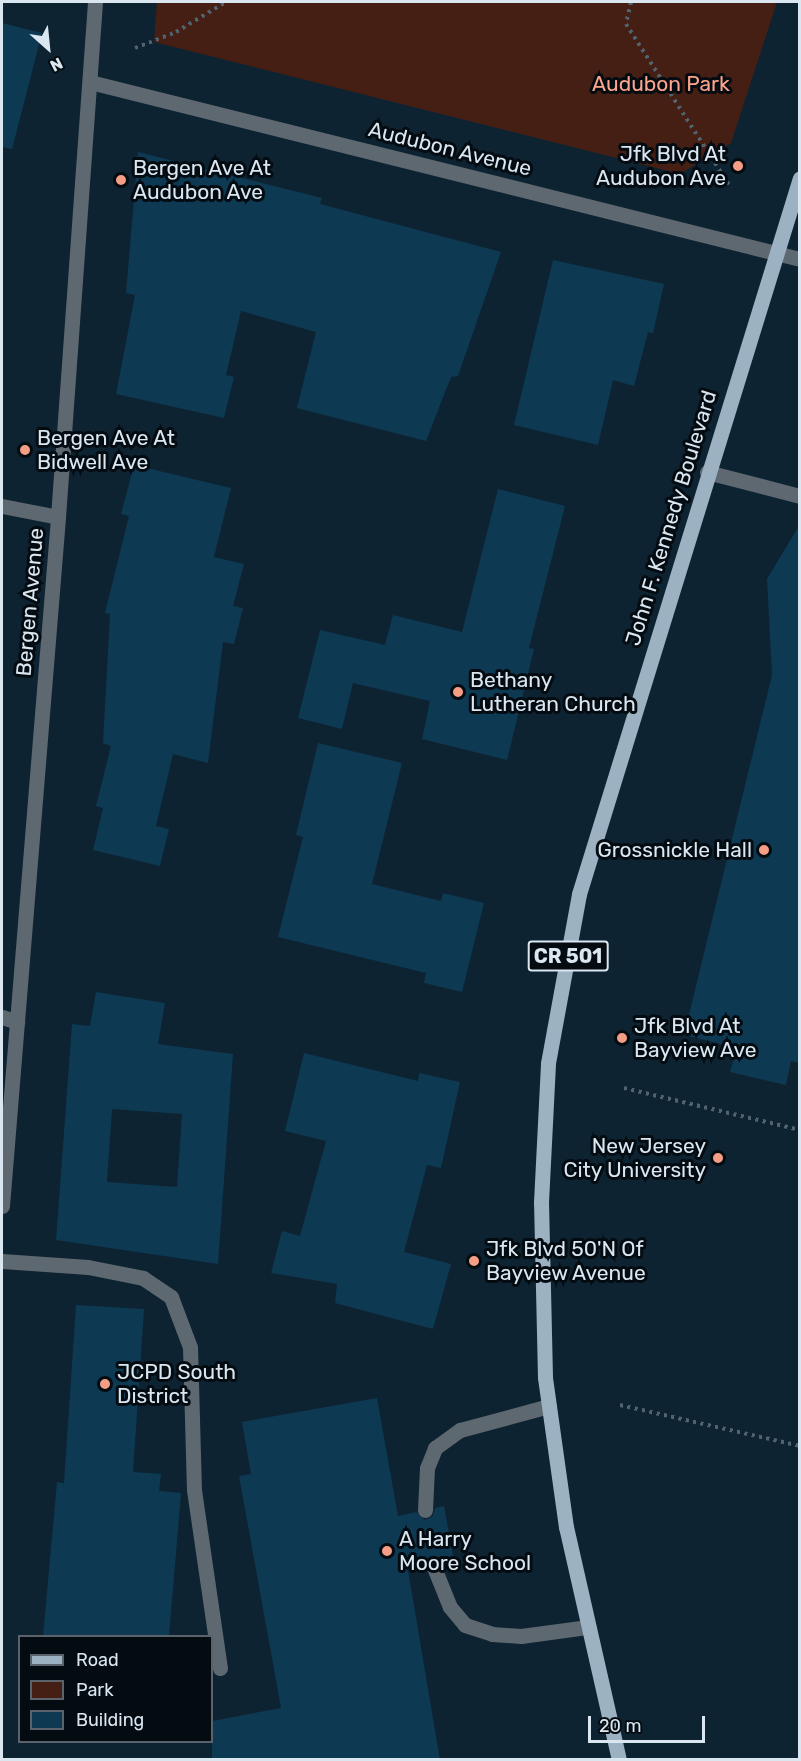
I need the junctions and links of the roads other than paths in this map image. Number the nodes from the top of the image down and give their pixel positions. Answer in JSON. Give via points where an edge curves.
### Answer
{"nodes":[{"id":1,"x":95,"y":2,"type":"edge"},
{"id":2,"x":90,"y":82,"type":"junction"},
{"id":3,"x":800,"y":178,"type":"edge"},
{"id":4,"x":775,"y":253,"type":"junction"},
{"id":5,"x":800,"y":259,"type":"edge"},
{"id":6,"x":707,"y":472,"type":"junction"},
{"id":7,"x":800,"y":496,"type":"edge"},
{"id":8,"x":2,"y":506,"type":"edge"},
{"id":9,"x":58,"y":517,"type":"junction"},
{"id":10,"x":2,"y":1017,"type":"edge"},
{"id":11,"x":17,"y":1022,"type":"junction"},
{"id":12,"x":2,"y":1206,"type":"edge"},
{"id":13,"x":2,"y":1261,"type":"edge"},
{"id":14,"x":549,"y":1406,"type":"junction"},
{"id":15,"x":425,"y":1510,"type":"dead end"},
{"id":16,"x":433,"y":1565,"type":"dead end"},
{"id":17,"x":588,"y":1627,"type":"junction"},
{"id":18,"x":220,"y":1668,"type":"dead end"},
{"id":19,"x":619,"y":1760,"type":"edge"}],
"edges":[{"from":1,"to":2,"type":"street","name":"Bergen Avenue"},
{"from":2,"to":4,"type":"street","name":"Audubon Avenue"},
{"from":2,"to":9,"type":"street","name":"Bergen Avenue"},
{"from":3,"to":4,"type":"main road","name":"John F. Kennedy Boulevard","number":"CR 501"},
{"from":4,"to":5,"type":"street","name":"Audubon Avenue"},
{"from":4,"to":6,"type":"main road","name":"John F. Kennedy Boulevard","number":"CR 501"},
{"from":6,"to":7,"type":"street"},
{"from":6,"to":14,"type":"main road","name":"John F. Kennedy Boulevard","number":"CR 501","via":[[579,894],[548,1063],[541,1202]]},
{"from":8,"to":9,"type":"street"},
{"from":9,"to":11,"type":"street","name":"Bergen Avenue"},
{"from":10,"to":11,"type":"street"},
{"from":11,"to":12,"type":"street","name":"Bergen Avenue"},
{"from":13,"to":18,"type":"street","via":[[88,1267],[143,1278],[171,1297],[190,1347],[194,1490]]},
{"from":14,"to":15,"type":"street","via":[[460,1430],[435,1448],[427,1468]]},
{"from":14,"to":17,"type":"main road","name":"John F. Kennedy Boulevard","number":"CR 501","via":[[566,1527]]},
{"from":16,"to":17,"type":"street","via":[[450,1607],[465,1625],[492,1634],[521,1636]]},
{"from":17,"to":19,"type":"main road","name":"John F. Kennedy Boulevard","number":"CR 501"}]}
